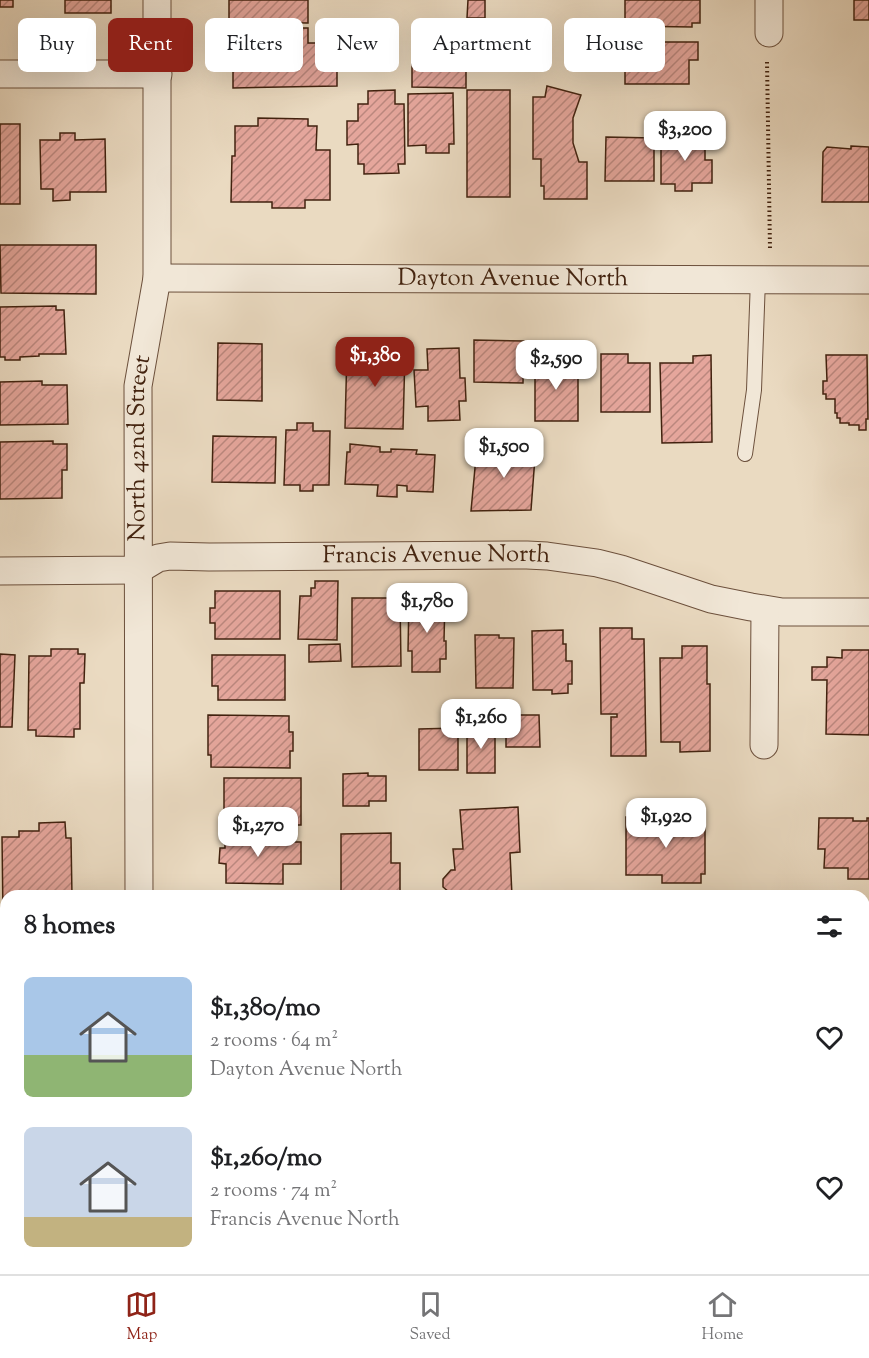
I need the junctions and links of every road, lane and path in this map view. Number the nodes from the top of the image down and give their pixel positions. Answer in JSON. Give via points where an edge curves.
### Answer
{"nodes":[{"id":1,"x":157,"y":0,"type":"edge"},
{"id":2,"x":769,"y":0,"type":"edge"},
{"id":3,"x":768,"y":43,"type":"joint"},
{"id":4,"x":0,"y":74,"type":"edge"},
{"id":5,"x":158,"y":74,"type":"junction"},
{"id":6,"x":770,"y":238,"type":"dead end"},
{"id":7,"x":157,"y":278,"type":"junction"},
{"id":8,"x":758,"y":279,"type":"junction"},
{"id":9,"x":869,"y":280,"type":"edge"},
{"id":10,"x":745,"y":454,"type":"dead end"},
{"id":11,"x":138,"y":570,"type":"junction"},
{"id":12,"x":0,"y":571,"type":"edge"},
{"id":13,"x":765,"y":610,"type":"junction"},
{"id":14,"x":869,"y":612,"type":"edge"},
{"id":15,"x":764,"y":745,"type":"dead end"},
{"id":16,"x":139,"y":890,"type":"edge"}],
"edges":[{"from":1,"to":5,"type":"street","name":"North 42nd Street"},
{"from":2,"to":3,"type":"street"},
{"from":3,"to":6,"type":"path"},
{"from":4,"to":5,"type":"street"},
{"from":5,"to":7,"type":"street","name":"North 42nd Street"},
{"from":7,"to":8,"type":"street","name":"Dayton Avenue North"},
{"from":7,"to":11,"type":"street","name":"North 42nd Street","via":[[138,387]]},
{"from":8,"to":9,"type":"street","name":"Dayton Avenue North"},
{"from":8,"to":10,"type":"lane","via":[[754,390]]},
{"from":11,"to":12,"type":"street","name":"Francis Avenue North"},
{"from":11,"to":13,"type":"street","name":"Francis Avenue North","via":[[170,556],[527,555],[597,563],[711,599]]},
{"from":11,"to":16,"type":"street","name":"North 42nd Street"},
{"from":13,"to":14,"type":"street","name":"Francis Avenue North"},
{"from":13,"to":15,"type":"street"}]}
